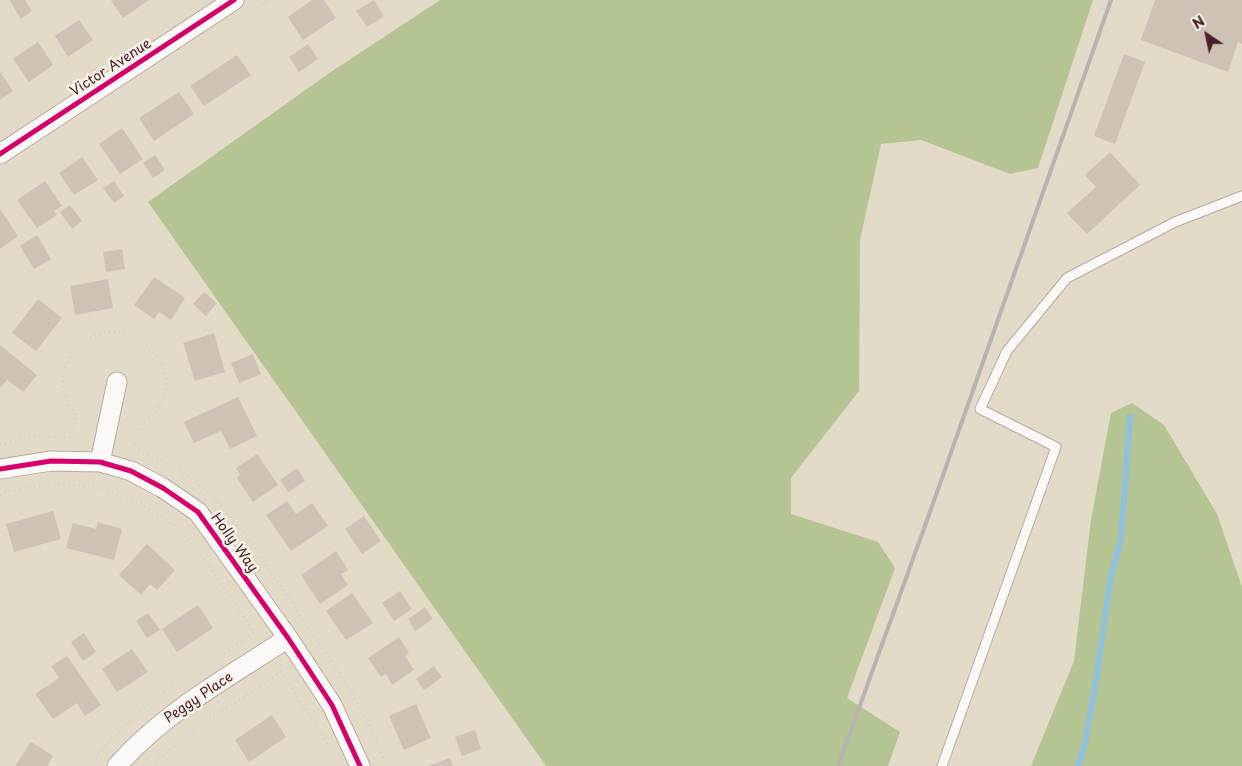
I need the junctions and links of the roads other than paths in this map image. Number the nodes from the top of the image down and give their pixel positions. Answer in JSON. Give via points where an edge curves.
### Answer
{"nodes":[{"id":1,"x":234,"y":0,"type":"edge"},
{"id":2,"x":0,"y":154,"type":"edge"},
{"id":3,"x":1242,"y":196,"type":"edge"},
{"id":4,"x":117,"y":382,"type":"dead end"},
{"id":5,"x":100,"y":462,"type":"junction"},
{"id":6,"x":0,"y":469,"type":"edge"},
{"id":7,"x":288,"y":638,"type":"junction"},
{"id":8,"x":117,"y":766,"type":"edge"},
{"id":9,"x":360,"y":766,"type":"edge"},
{"id":10,"x":942,"y":766,"type":"edge"}],
"edges":[{"from":1,"to":2,"type":"street","name":"Victor Avenue"},
{"from":3,"to":10,"type":"lane","via":[[1175,222],[1067,278],[1007,351],[980,409],[1056,447]]},
{"from":4,"to":5,"type":"street"},
{"from":5,"to":6,"type":"street","name":"Holly Way","via":[[51,460]]},
{"from":5,"to":7,"type":"street","name":"Holly Way","via":[[131,471],[164,488],[198,512]]},
{"from":7,"to":8,"type":"street","name":"Peggy Place","via":[[168,718]]},
{"from":7,"to":9,"type":"street","name":"Holly Way","via":[[332,705]]}]}
